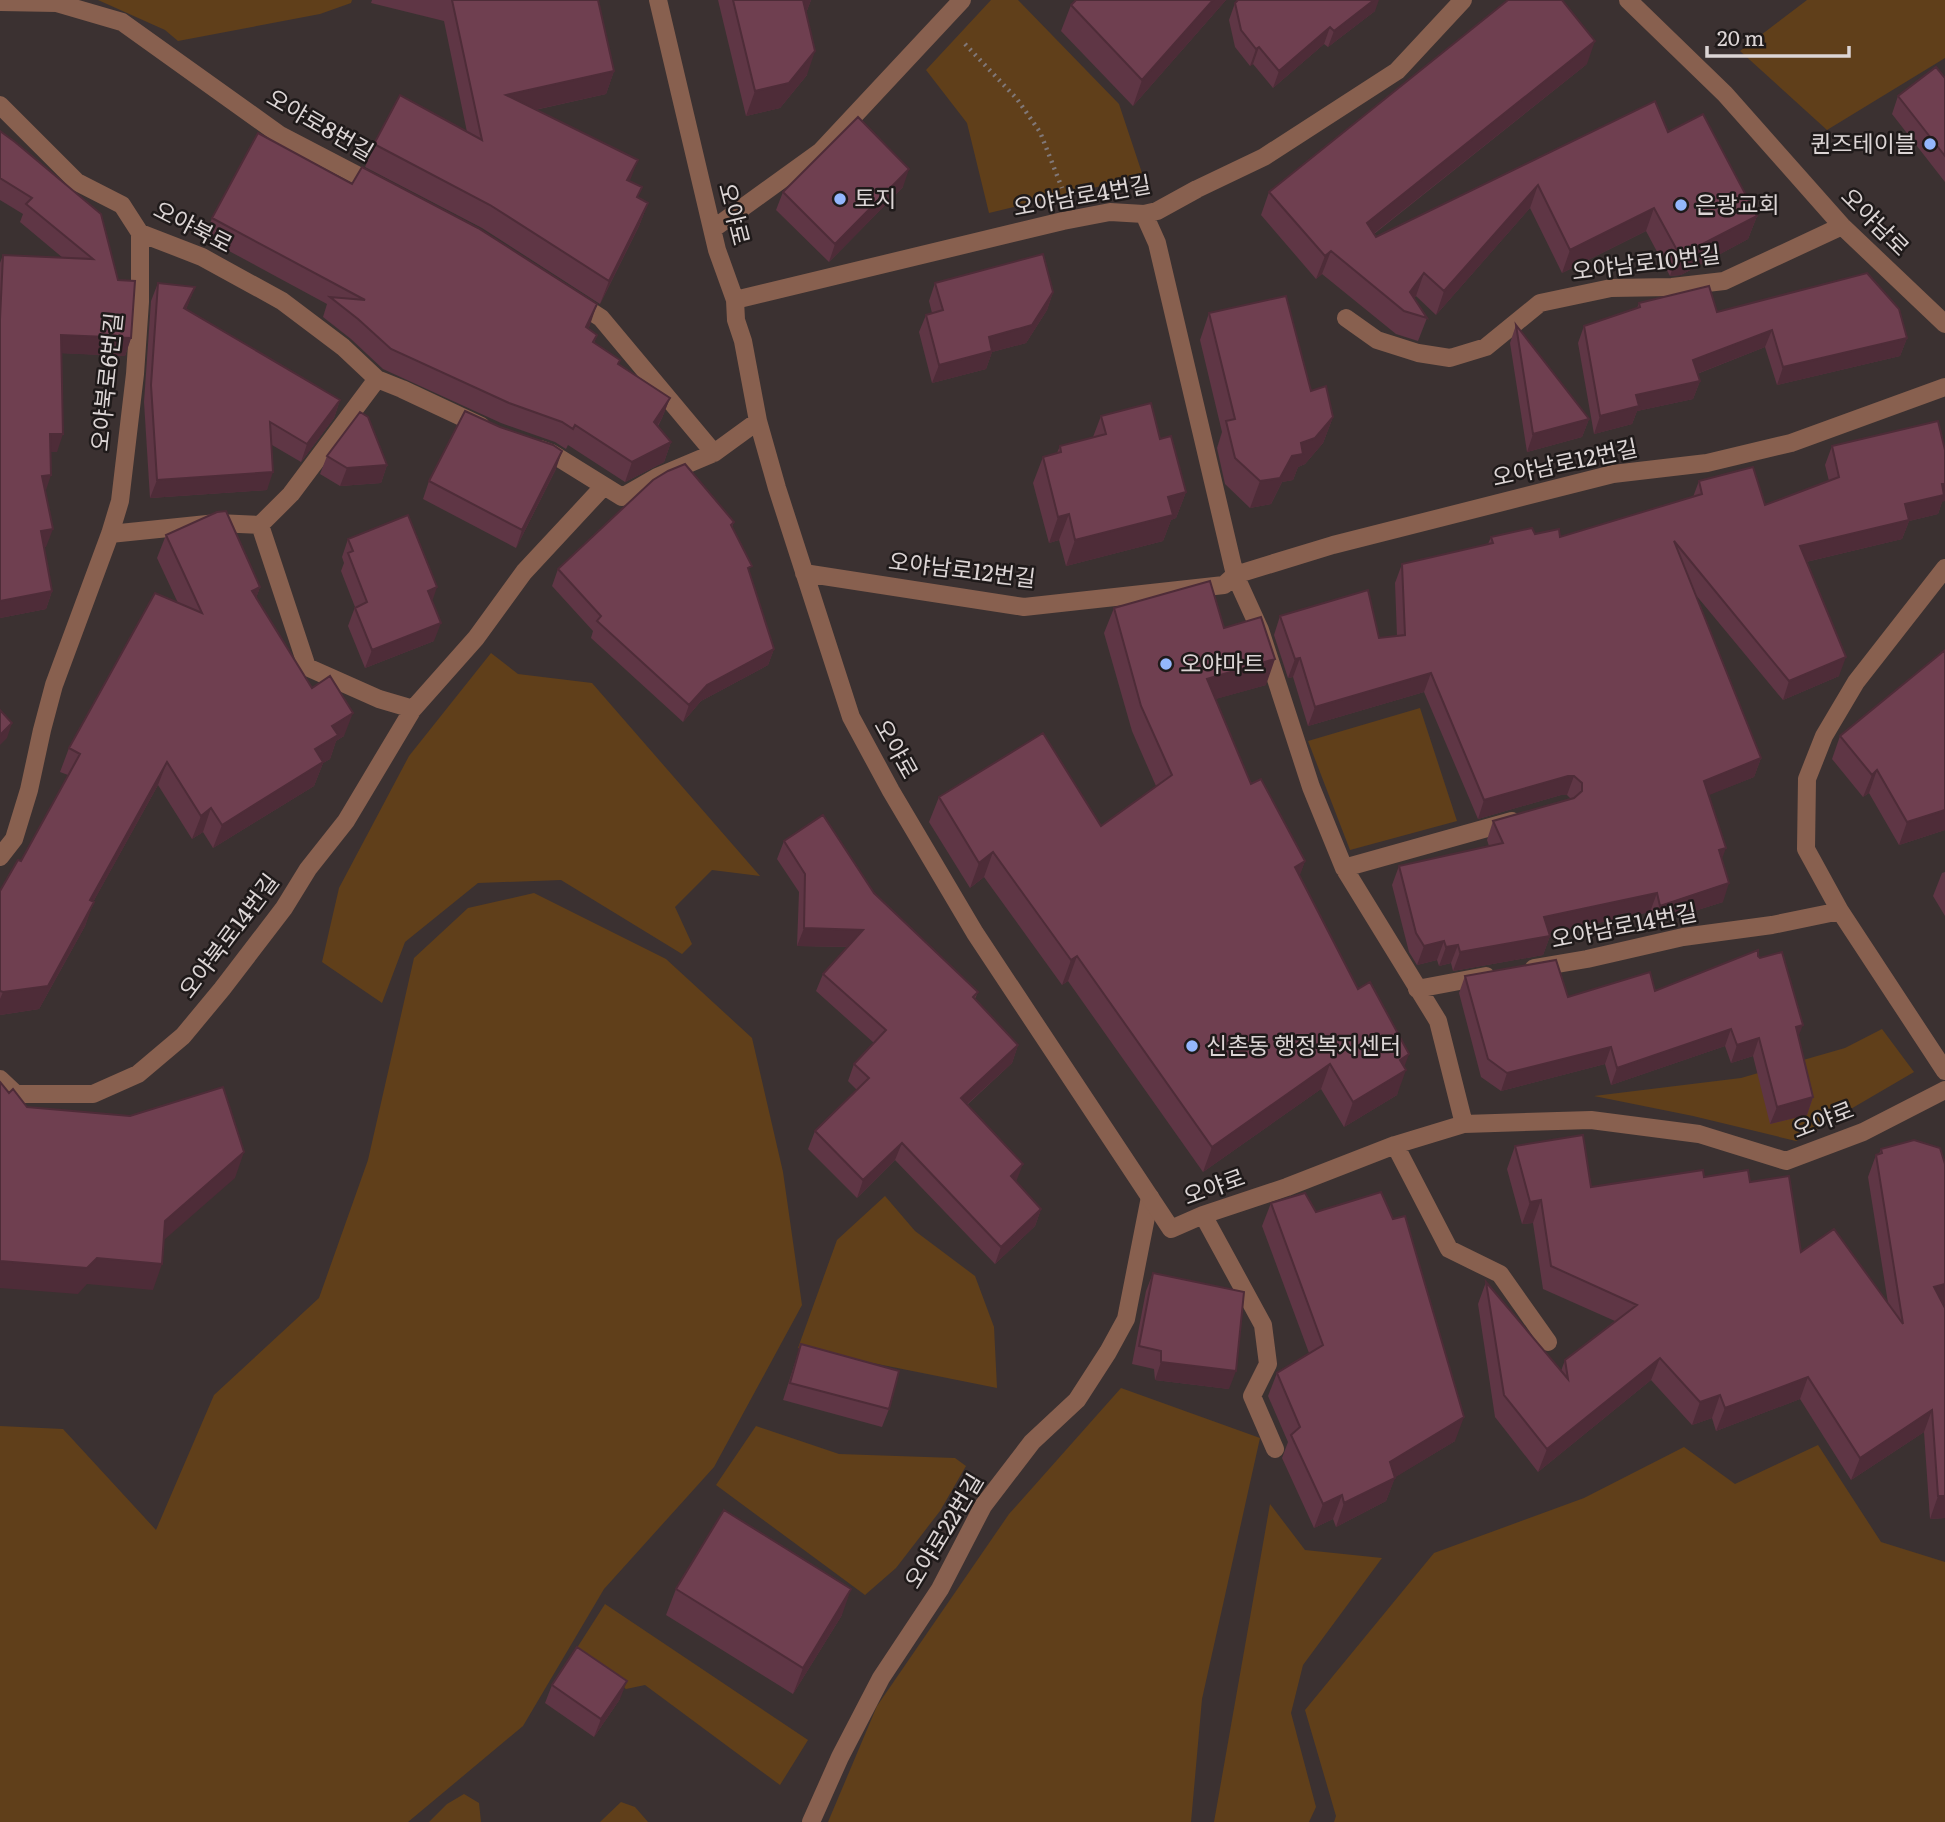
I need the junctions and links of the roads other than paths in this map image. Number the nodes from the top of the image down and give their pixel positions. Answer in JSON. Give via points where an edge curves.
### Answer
{"nodes":[{"id":1,"x":658,"y":0,"type":"edge"},
{"id":2,"x":962,"y":0,"type":"edge"},
{"id":3,"x":1463,"y":0,"type":"edge"},
{"id":4,"x":1628,"y":0,"type":"edge"},
{"id":5,"x":0,"y":2,"type":"edge"},
{"id":6,"x":0,"y":105,"type":"edge"},
{"id":7,"x":390,"y":193,"type":"edge"},
{"id":8,"x":1144,"y":214,"type":"junction"},
{"id":9,"x":1842,"y":226,"type":"junction"},
{"id":10,"x":713,"y":229,"type":"junction"},
{"id":11,"x":141,"y":233,"type":"junction"},
{"id":12,"x":555,"y":289,"type":"edge"},
{"id":13,"x":735,"y":300,"type":"junction"},
{"id":14,"x":1346,"y":318,"type":"dead end"},
{"id":15,"x":1945,"y":324,"type":"edge"},
{"id":16,"x":377,"y":379,"type":"junction"},
{"id":17,"x":1945,"y":387,"type":"edge"},
{"id":18,"x":758,"y":421,"type":"junction"},
{"id":19,"x":497,"y":434,"type":"edge"},
{"id":20,"x":519,"y":442,"type":"edge"},
{"id":21,"x":714,"y":453,"type":"junction"},
{"id":22,"x":604,"y":486,"type":"junction"},
{"id":23,"x":260,"y":525,"type":"junction"},
{"id":24,"x":110,"y":534,"type":"junction"},
{"id":25,"x":1945,"y":568,"type":"edge"},
{"id":26,"x":804,"y":573,"type":"junction"},
{"id":27,"x":1235,"y":575,"type":"junction"},
{"id":28,"x":414,"y":709,"type":"junction"},
{"id":29,"x":1525,"y":817,"type":"edge"},
{"id":30,"x":0,"y":857,"type":"edge"},
{"id":31,"x":1344,"y":868,"type":"junction"},
{"id":32,"x":1840,"y":911,"type":"junction"},
{"id":33,"x":1417,"y":989,"type":"junction"},
{"id":34,"x":1945,"y":1071,"type":"edge"},
{"id":35,"x":0,"y":1079,"type":"edge"},
{"id":36,"x":1945,"y":1090,"type":"edge"},
{"id":37,"x":1464,"y":1124,"type":"junction"},
{"id":38,"x":1395,"y":1145,"type":"junction"},
{"id":39,"x":1150,"y":1197,"type":"junction"},
{"id":40,"x":1203,"y":1215,"type":"junction"},
{"id":41,"x":1548,"y":1342,"type":"dead end"},
{"id":42,"x":1275,"y":1450,"type":"dead end"},
{"id":43,"x":811,"y":1822,"type":"edge"}],
"edges":[{"from":1,"to":10,"type":"street","name":"오야로"},
{"from":2,"to":10,"type":"street","via":[[821,151]]},
{"from":3,"to":8,"type":"street","name":"오야남로4번길","via":[[1397,71],[1264,157]]},
{"from":4,"to":9,"type":"street","name":"오야남로","via":[[1725,94]]},
{"from":5,"to":7,"type":"street","name":"오야로8번길","via":[[57,2],[122,22],[280,135]]},
{"from":6,"to":11,"type":"street","name":"오야북로","via":[[76,182],[122,205]]},
{"from":8,"to":13,"type":"street","name":"오야남로4번길","via":[[1110,212],[1074,219]]},
{"from":8,"to":27,"type":"street","via":[[1157,243]]},
{"from":9,"to":14,"type":"street","name":"오야남로10번길","via":[[1724,281],[1611,288],[1541,303],[1486,347],[1450,358],[1377,340]]},
{"from":9,"to":15,"type":"street","name":"오야남로"},
{"from":10,"to":13,"type":"street","name":"오야로"},
{"from":11,"to":16,"type":"street","name":"오야북로","via":[[202,257],[282,302],[343,346]]},
{"from":11,"to":24,"type":"street","name":"오야북로6번길","via":[[135,374],[120,500]]},
{"from":12,"to":21,"type":"street","via":[[601,318]]},
{"from":13,"to":18,"type":"street","name":"오야로"},
{"from":16,"to":19,"type":"street","name":"오야북로"},
{"from":16,"to":23,"type":"street","via":[[291,494]]},
{"from":17,"to":27,"type":"street","name":"오야남로12번길","via":[[1791,443],[1707,463],[1614,474],[1333,545]]},
{"from":18,"to":21,"type":"street"},
{"from":18,"to":26,"type":"street","name":"오야로"},
{"from":20,"to":22,"type":"street","via":[[551,453]]},
{"from":21,"to":22,"type":"street","via":[[622,497]]},
{"from":22,"to":28,"type":"street","name":"오야북로14번길","via":[[524,572],[476,638]]},
{"from":23,"to":24,"type":"street","via":[[218,523]]},
{"from":23,"to":28,"type":"street","via":[[307,667]]},
{"from":24,"to":30,"type":"street","name":"오야북로6번길","via":[[54,685],[14,839]]},
{"from":25,"to":32,"type":"street","via":[[1856,682],[1824,736],[1807,779],[1806,849]]},
{"from":26,"to":27,"type":"street","name":"오야남로12번길","via":[[1024,607],[1224,585]]},
{"from":26,"to":39,"type":"street","name":"오야로","via":[[851,718],[891,791],[975,933]]},
{"from":27,"to":31,"type":"street","via":[[1260,630],[1311,787]]},
{"from":28,"to":35,"type":"street","name":"오야북로14번길","via":[[346,821],[256,946],[183,1036],[138,1074],[93,1094],[16,1094]]},
{"from":29,"to":31,"type":"street"},
{"from":31,"to":33,"type":"street"},
{"from":32,"to":33,"type":"street","name":"오야남로14번길"},
{"from":32,"to":34,"type":"street"},
{"from":33,"to":37,"type":"street","via":[[1438,1021]]},
{"from":36,"to":37,"type":"street","name":"오야로","via":[[1863,1132],[1786,1161],[1699,1135],[1591,1120]]},
{"from":37,"to":38,"type":"street","name":"오야로"},
{"from":38,"to":40,"type":"street","name":"오야로"},
{"from":38,"to":41,"type":"street","via":[[1449,1250],[1500,1274]]},
{"from":39,"to":40,"type":"street","name":"오야로","via":[[1171,1229]]},
{"from":39,"to":43,"type":"street","name":"오야로22번길","via":[[1126,1319],[1077,1400],[1032,1442],[984,1506],[940,1589],[881,1678]]},
{"from":40,"to":42,"type":"street","via":[[1263,1325],[1268,1364],[1252,1396]]}]}
